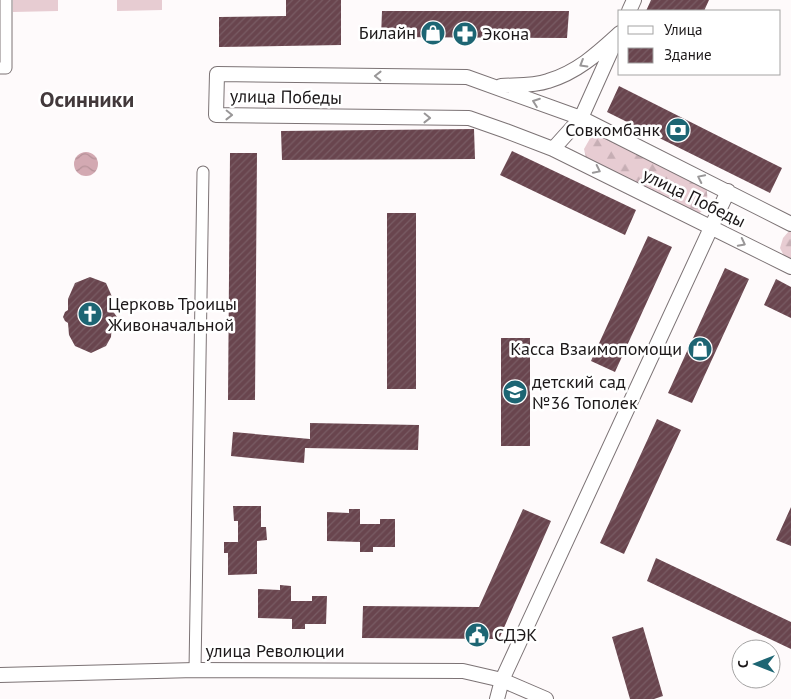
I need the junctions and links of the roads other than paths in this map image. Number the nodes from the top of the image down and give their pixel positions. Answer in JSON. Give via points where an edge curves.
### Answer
{"nodes":[{"id":1,"x":6,"y":0,"type":"edge"},
{"id":2,"x":618,"y":34,"type":"edge"},
{"id":3,"x":618,"y":36,"type":"edge"},
{"id":4,"x":0,"y":68,"type":"edge"},
{"id":5,"x":494,"y":86,"type":"junction"},
{"id":6,"x":581,"y":118,"type":"junction"},
{"id":7,"x":553,"y":149,"type":"junction"},
{"id":8,"x":204,"y":172,"type":"dead end"},
{"id":9,"x":728,"y":192,"type":"junction"},
{"id":10,"x":791,"y":224,"type":"edge"},
{"id":11,"x":711,"y":227,"type":"junction"},
{"id":12,"x":791,"y":267,"type":"edge"},
{"id":13,"x":195,"y":670,"type":"junction"},
{"id":14,"x":0,"y":675,"type":"edge"},
{"id":15,"x":502,"y":680,"type":"junction"},
{"id":16,"x":497,"y":699,"type":"edge"},
{"id":17,"x":546,"y":699,"type":"edge"}],
"edges":[{"from":1,"to":4,"type":"street","via":[[6,68]]},
{"from":2,"to":5,"type":"street","one_way":true,"via":[[595,57],[548,81]]},
{"from":3,"to":6,"type":"street"},
{"from":6,"to":5,"type":"street","name":"улица Победы","one_way":true},
{"from":5,"to":7,"type":"street","name":"улица Победы","one_way":true,"via":[[467,77],[217,74],[216,115],[469,118]]},
{"from":6,"to":7,"type":"street"},
{"from":9,"to":6,"type":"street","name":"улица Победы","one_way":true},
{"from":7,"to":11,"type":"street","name":"улица Победы","one_way":true},
{"from":8,"to":13,"type":"street"},
{"from":9,"to":10,"type":"street","name":"улица Победы"},
{"from":9,"to":11,"type":"street"},
{"from":11,"to":12,"type":"street","name":"улица Победы","one_way":true},
{"from":11,"to":15,"type":"street"},
{"from":13,"to":14,"type":"street","name":"улица Революции"},
{"from":13,"to":15,"type":"street","name":"улица Революции","via":[[463,671]]},
{"from":15,"to":16,"type":"street"},
{"from":15,"to":17,"type":"street","name":"улица Революции"}]}
